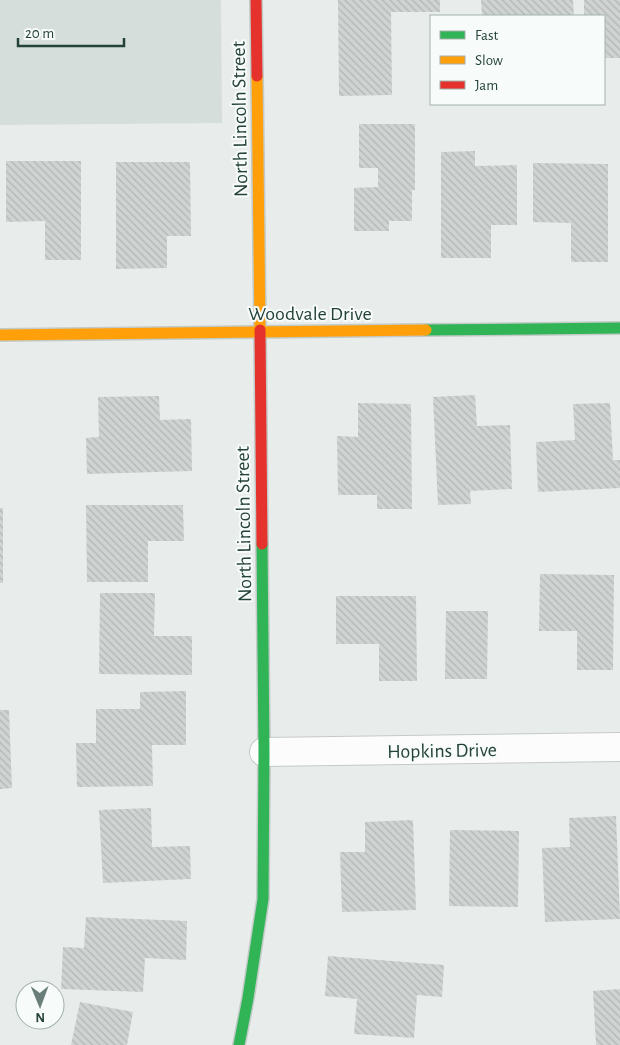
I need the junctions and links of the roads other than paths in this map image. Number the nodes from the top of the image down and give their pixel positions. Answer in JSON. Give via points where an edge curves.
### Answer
{"nodes":[{"id":1,"x":256,"y":0,"type":"edge"},
{"id":2,"x":620,"y":328,"type":"edge"},
{"id":3,"x":259,"y":332,"type":"junction"},
{"id":4,"x":0,"y":335,"type":"edge"},
{"id":5,"x":620,"y":747,"type":"edge"},
{"id":6,"x":264,"y":752,"type":"junction"},
{"id":7,"x":239,"y":1045,"type":"edge"}],
"edges":[{"from":1,"to":3,"type":"street","name":"North Lincoln Street"},
{"from":2,"to":3,"type":"street","name":"Woodvale Drive"},
{"from":3,"to":4,"type":"street","name":"Woodvale Drive"},
{"from":3,"to":6,"type":"street","name":"North Lincoln Street"},
{"from":5,"to":6,"type":"street","name":"Hopkins Drive"},
{"from":6,"to":7,"type":"street","name":"North Lincoln Street","via":[[263,899]]}]}
